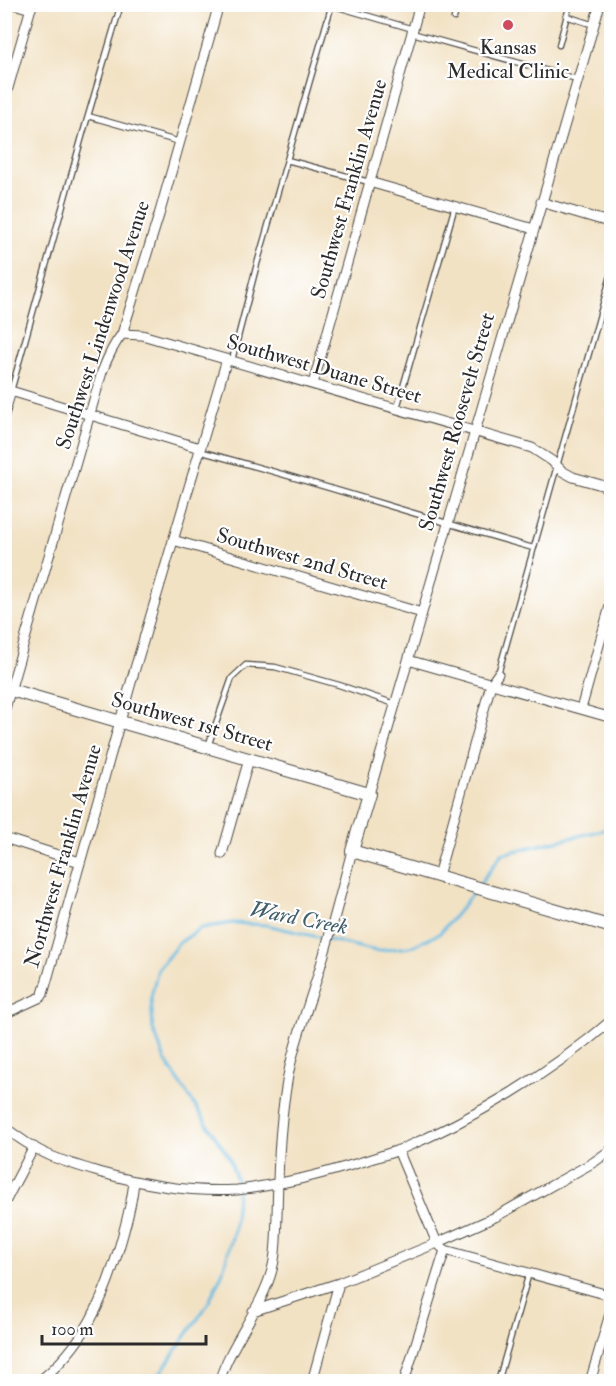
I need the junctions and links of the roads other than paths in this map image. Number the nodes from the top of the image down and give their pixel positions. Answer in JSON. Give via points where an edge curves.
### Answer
{"nodes":[{"id":1,"x":14,"y":4,"type":"edge"},
{"id":2,"x":121,"y":4,"type":"edge"},
{"id":3,"x":219,"y":4,"type":"edge"},
{"id":4,"x":420,"y":4,"type":"edge"},
{"id":5,"x":458,"y":4,"type":"edge"},
{"id":6,"x":570,"y":4,"type":"edge"},
{"id":7,"x":600,"y":4,"type":"edge"},
{"id":8,"x":334,"y":5,"type":"edge"},
{"id":9,"x":32,"y":7,"type":"edge"},
{"id":10,"x":566,"y":16,"type":"junction"},
{"id":11,"x":454,"y":18,"type":"dead end"},
{"id":12,"x":594,"y":25,"type":"junction"},
{"id":13,"x":413,"y":31,"type":"junction"},
{"id":14,"x":559,"y":45,"type":"dead end"},
{"id":15,"x":578,"y":79,"type":"junction"},
{"id":16,"x":4,"y":102,"type":"edge"},
{"id":17,"x":88,"y":116,"type":"junction"},
{"id":18,"x":180,"y":142,"type":"junction"},
{"id":19,"x":287,"y":160,"type":"junction"},
{"id":20,"x":369,"y":182,"type":"junction"},
{"id":21,"x":541,"y":202,"type":"junction"},
{"id":22,"x":455,"y":206,"type":"junction"},
{"id":23,"x":612,"y":223,"type":"edge"},
{"id":24,"x":534,"y":229,"type":"junction"},
{"id":25,"x":612,"y":272,"type":"edge"},
{"id":26,"x":122,"y":334,"type":"junction"},
{"id":27,"x":229,"y":360,"type":"junction"},
{"id":28,"x":313,"y":384,"type":"junction"},
{"id":29,"x":8,"y":390,"type":"edge"},
{"id":30,"x":397,"y":408,"type":"junction"},
{"id":31,"x":4,"y":415,"type":"edge"},
{"id":32,"x":90,"y":415,"type":"junction"},
{"id":33,"x":475,"y":431,"type":"junction"},
{"id":34,"x":200,"y":450,"type":"junction"},
{"id":35,"x":557,"y":466,"type":"junction"},
{"id":36,"x":612,"y":488,"type":"edge"},
{"id":37,"x":447,"y":524,"type":"junction"},
{"id":38,"x":173,"y":540,"type":"junction"},
{"id":39,"x":533,"y":548,"type":"junction"},
{"id":40,"x":612,"y":599,"type":"edge"},
{"id":41,"x":422,"y":613,"type":"junction"},
{"id":42,"x":408,"y":660,"type":"junction"},
{"id":43,"x":498,"y":674,"type":"joint"},
{"id":44,"x":491,"y":684,"type":"junction"},
{"id":45,"x":8,"y":689,"type":"edge"},
{"id":46,"x":395,"y":704,"type":"junction"},
{"id":47,"x":581,"y":709,"type":"junction"},
{"id":48,"x":4,"y":712,"type":"edge"},
{"id":49,"x":612,"y":718,"type":"edge"},
{"id":50,"x":120,"y":721,"type":"junction"},
{"id":51,"x":208,"y":747,"type":"junction"},
{"id":52,"x":249,"y":759,"type":"junction"},
{"id":53,"x":369,"y":794,"type":"junction"},
{"id":54,"x":4,"y":838,"type":"edge"},
{"id":55,"x":352,"y":851,"type":"junction"},
{"id":56,"x":222,"y":854,"type":"dead end"},
{"id":57,"x":80,"y":862,"type":"junction"},
{"id":58,"x":438,"y":876,"type":"junction"},
{"id":59,"x":612,"y":927,"type":"edge"},
{"id":60,"x":4,"y":1014,"type":"edge"},
{"id":61,"x":612,"y":1020,"type":"edge"},
{"id":62,"x":4,"y":1127,"type":"edge"},
{"id":63,"x":34,"y":1147,"type":"junction"},
{"id":64,"x":612,"y":1149,"type":"edge"},
{"id":65,"x":398,"y":1150,"type":"junction"},
{"id":66,"x":134,"y":1181,"type":"junction"},
{"id":67,"x":278,"y":1184,"type":"junction"},
{"id":68,"x":4,"y":1204,"type":"edge"},
{"id":69,"x":437,"y":1243,"type":"junction"},
{"id":70,"x":445,"y":1250,"type":"junction"},
{"id":71,"x":529,"y":1273,"type":"junction"},
{"id":72,"x":339,"y":1283,"type":"junction"},
{"id":73,"x":612,"y":1296,"type":"edge"},
{"id":74,"x":612,"y":1307,"type":"edge"},
{"id":75,"x":253,"y":1311,"type":"junction"},
{"id":76,"x":38,"y":1382,"type":"edge"},
{"id":77,"x":219,"y":1382,"type":"edge"},
{"id":78,"x":312,"y":1382,"type":"edge"},
{"id":79,"x":404,"y":1382,"type":"edge"},
{"id":80,"x":498,"y":1382,"type":"edge"},
{"id":81,"x":590,"y":1382,"type":"edge"}],
"edges":[{"from":1,"to":9,"type":"street"},
{"from":2,"to":17,"type":"lane"},
{"from":3,"to":18,"type":"street","name":"Southwest Lindenwood Avenue"},
{"from":4,"to":13,"type":"street","name":"Southwest Franklin Avenue"},
{"from":5,"to":11,"type":"lane"},
{"from":6,"to":10,"type":"lane"},
{"from":7,"to":12,"type":"street","name":"Southwest Roosevelt Street"},
{"from":8,"to":13,"type":"lane"},
{"from":8,"to":19,"type":"lane"},
{"from":9,"to":16,"type":"street"},
{"from":10,"to":12,"type":"lane"},
{"from":10,"to":14,"type":"lane"},
{"from":12,"to":15,"type":"street","name":"Southwest Roosevelt Street"},
{"from":13,"to":15,"type":"lane"},
{"from":13,"to":20,"type":"street","name":"Southwest Franklin Avenue"},
{"from":15,"to":21,"type":"street","name":"Southwest Roosevelt Street"},
{"from":17,"to":18,"type":"lane"},
{"from":17,"to":29,"type":"lane"},
{"from":18,"to":26,"type":"street","name":"Southwest Lindenwood Avenue"},
{"from":19,"to":20,"type":"lane"},
{"from":19,"to":27,"type":"lane"},
{"from":20,"to":22,"type":"street"},
{"from":20,"to":28,"type":"street","name":"Southwest Franklin Avenue"},
{"from":21,"to":23,"type":"street"},
{"from":21,"to":24,"type":"street","name":"Southwest Roosevelt Street"},
{"from":22,"to":24,"type":"street"},
{"from":22,"to":30,"type":"lane"},
{"from":24,"to":33,"type":"street","name":"Southwest Roosevelt Street"},
{"from":25,"to":35,"type":"lane"},
{"from":26,"to":27,"type":"street","name":"Southwest Duane Street","via":[[142,335]]},
{"from":26,"to":32,"type":"street","name":"Southwest Lindenwood Avenue","via":[[102,372]]},
{"from":27,"to":28,"type":"street","name":"Southwest Duane Street"},
{"from":27,"to":34,"type":"street"},
{"from":28,"to":30,"type":"street","name":"Southwest Duane Street"},
{"from":29,"to":31,"type":"street"},
{"from":29,"to":32,"type":"street"},
{"from":30,"to":33,"type":"street","name":"Southwest Duane Street"},
{"from":32,"to":34,"type":"street"},
{"from":32,"to":45,"type":"street","name":"Southwest Lindenwood Avenue"},
{"from":33,"to":35,"type":"street","name":"Southwest Duane Street","via":[[532,448]]},
{"from":33,"to":37,"type":"street","name":"Southwest Roosevelt Street"},
{"from":34,"to":37,"type":"lane"},
{"from":34,"to":38,"type":"street"},
{"from":35,"to":36,"type":"street","name":"Southwest Duane Street","via":[[573,477]]},
{"from":35,"to":39,"type":"lane"},
{"from":37,"to":39,"type":"lane"},
{"from":37,"to":41,"type":"street","name":"Southwest Roosevelt Street"},
{"from":38,"to":41,"type":"street","name":"Southwest 2nd Street"},
{"from":38,"to":50,"type":"street"},
{"from":39,"to":43,"type":"lane"},
{"from":40,"to":47,"type":"street"},
{"from":41,"to":42,"type":"street","name":"Southwest Roosevelt Street"},
{"from":42,"to":44,"type":"street"},
{"from":42,"to":46,"type":"street","name":"Southwest Roosevelt Street"},
{"from":43,"to":44,"type":"street"},
{"from":44,"to":47,"type":"street"},
{"from":44,"to":58,"type":"street"},
{"from":45,"to":48,"type":"street","name":"Southwest Lindenwood Avenue"},
{"from":45,"to":50,"type":"street","name":"Southwest 1st Street"},
{"from":46,"to":51,"type":"lane","via":[[275,668],[246,665],[232,678]]},
{"from":46,"to":53,"type":"street","name":"Southwest Roosevelt Street"},
{"from":47,"to":49,"type":"street"},
{"from":50,"to":51,"type":"street","name":"Southwest 1st Street"},
{"from":50,"to":57,"type":"street","name":"Northwest Franklin Avenue"},
{"from":51,"to":52,"type":"street","name":"Southwest 1st Street"},
{"from":52,"to":53,"type":"street","name":"Southwest 1st Street"},
{"from":52,"to":56,"type":"street"},
{"from":53,"to":55,"type":"street","name":"Southwest Roosevelt Street"},
{"from":54,"to":57,"type":"street"},
{"from":55,"to":58,"type":"street"},
{"from":55,"to":67,"type":"street","via":[[293,1052],[282,1119]]},
{"from":57,"to":60,"type":"street","name":"Northwest Franklin Avenue","via":[[43,994]]},
{"from":58,"to":59,"type":"street"},
{"from":61,"to":65,"type":"street","via":[[507,1094]]},
{"from":62,"to":63,"type":"street"},
{"from":63,"to":66,"type":"street","via":[[77,1165]]},
{"from":63,"to":68,"type":"street"},
{"from":64,"to":69,"type":"street","via":[[495,1217]]},
{"from":65,"to":67,"type":"street"},
{"from":65,"to":69,"type":"street"},
{"from":66,"to":67,"type":"street","via":[[211,1190]]},
{"from":66,"to":76,"type":"street","via":[[127,1221],[104,1296],[76,1343]]},
{"from":67,"to":75,"type":"street","via":[[276,1250],[265,1289]]},
{"from":69,"to":70,"type":"street"},
{"from":69,"to":72,"type":"street"},
{"from":70,"to":71,"type":"street"},
{"from":70,"to":79,"type":"street"},
{"from":71,"to":73,"type":"street"},
{"from":71,"to":80,"type":"lane"},
{"from":72,"to":75,"type":"street"},
{"from":72,"to":78,"type":"street"},
{"from":74,"to":81,"type":"street"},
{"from":75,"to":77,"type":"street"}]}
